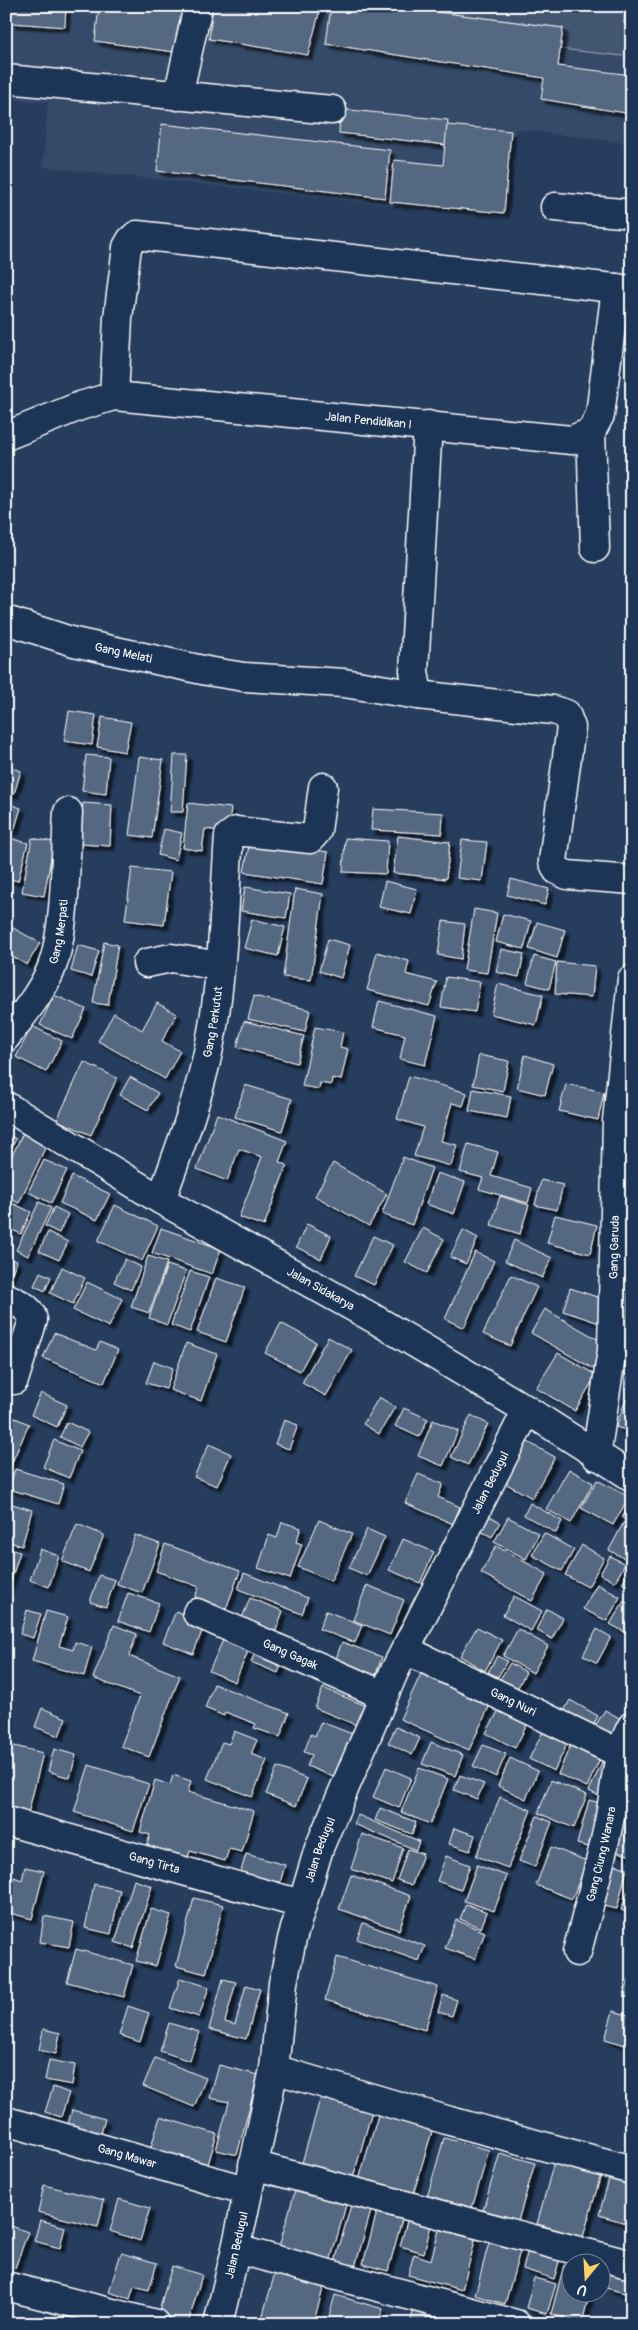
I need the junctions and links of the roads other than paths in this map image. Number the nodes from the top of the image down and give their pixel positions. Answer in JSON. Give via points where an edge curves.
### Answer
{"nodes":[{"id":1,"x":198,"y":6,"type":"edge"},
{"id":2,"x":6,"y":79,"type":"edge"},
{"id":3,"x":178,"y":96,"type":"junction"},
{"id":4,"x":332,"y":110,"type":"dead end"},
{"id":5,"x":555,"y":207,"type":"dead end"},
{"id":6,"x":632,"y":214,"type":"edge"},
{"id":7,"x":624,"y":289,"type":"edge"},
{"id":8,"x":114,"y":396,"type":"junction"},
{"id":9,"x":428,"y":425,"type":"junction"},
{"id":10,"x":591,"y":432,"type":"junction"},
{"id":11,"x":6,"y":436,"type":"edge"},
{"id":12,"x":595,"y":548,"type":"dead end"},
{"id":13,"x":6,"y":620,"type":"edge"},
{"id":14,"x":418,"y":695,"type":"junction"},
{"id":15,"x":323,"y":787,"type":"dead end"},
{"id":16,"x":68,"y":812,"type":"dead end"},
{"id":17,"x":632,"y":880,"type":"edge"},
{"id":18,"x":147,"y":963,"type":"dead end"},
{"id":19,"x":220,"y":966,"type":"junction"},
{"id":20,"x":632,"y":979,"type":"edge"},
{"id":21,"x":6,"y":1037,"type":"edge"},
{"id":22,"x":6,"y":1106,"type":"edge"},
{"id":23,"x":161,"y":1200,"type":"junction"},
{"id":24,"x":6,"y":1297,"type":"edge"},
{"id":25,"x":14,"y":1380,"type":"dead end"},
{"id":26,"x":527,"y":1410,"type":"junction"},
{"id":27,"x":596,"y":1456,"type":"junction"},
{"id":28,"x":632,"y":1477,"type":"edge"},
{"id":29,"x":197,"y":1613,"type":"dead end"},
{"id":30,"x":406,"y":1650,"type":"junction"},
{"id":31,"x":383,"y":1695,"type":"junction"},
{"id":32,"x":632,"y":1726,"type":"edge"},
{"id":33,"x":621,"y":1754,"type":"junction"},
{"id":34,"x":6,"y":1821,"type":"edge"},
{"id":35,"x":301,"y":1904,"type":"junction"},
{"id":36,"x":577,"y":1952,"type":"dead end"},
{"id":37,"x":274,"y":2069,"type":"junction"},
{"id":38,"x":6,"y":2121,"type":"edge"},
{"id":39,"x":632,"y":2170,"type":"edge"},
{"id":40,"x":251,"y":2178,"type":"junction"},
{"id":41,"x":236,"y":2249,"type":"junction"},
{"id":42,"x":632,"y":2265,"type":"edge"},
{"id":43,"x":6,"y":2286,"type":"edge"},
{"id":44,"x":156,"y":2324,"type":"edge"},
{"id":45,"x":218,"y":2324,"type":"edge"},
{"id":46,"x":516,"y":2324,"type":"edge"}],
"edges":[{"from":1,"to":3,"type":"street"},
{"from":2,"to":3,"type":"street"},
{"from":3,"to":4,"type":"street"},
{"from":5,"to":6,"type":"street"},
{"from":7,"to":8,"type":"street","via":[[137,234],[127,247],[118,318]]},
{"from":7,"to":10,"type":"street","via":[[600,415]]},
{"from":8,"to":9,"type":"street","name":"Jalan Pendidikan I"},
{"from":8,"to":11,"type":"street","name":"Jalan Pendidikan I"},
{"from":9,"to":10,"type":"street","name":"Jalan Pendidikan I","via":[[572,440]]},
{"from":9,"to":14,"type":"street","via":[[414,671]]},
{"from":10,"to":12,"type":"street"},
{"from":13,"to":14,"type":"street","name":"Gang Melati","via":[[74,642],[244,677],[344,683]]},
{"from":14,"to":17,"type":"street","name":"Gang Melati","via":[[566,714],[571,727],[555,866],[567,875]]},
{"from":15,"to":19,"type":"street","name":"Gang Perkutut","via":[[316,831],[310,839],[236,831],[230,836]]},
{"from":16,"to":21,"type":"street","name":"Gang Merpati","via":[[61,928],[55,954],[36,999]]},
{"from":18,"to":19,"type":"street","via":[[171,958]]},
{"from":19,"to":23,"type":"street","name":"Gang Perkutut","via":[[209,1046],[198,1095]]},
{"from":20,"to":27,"type":"street","name":"Gang Garuda","via":[[617,1120],[612,1350]]},
{"from":22,"to":23,"type":"street","name":"Jalan Sidakarya"},
{"from":23,"to":26,"type":"street","name":"Jalan Sidakarya","via":[[373,1318]]},
{"from":24,"to":25,"type":"street","via":[[32,1313]]},
{"from":26,"to":27,"type":"street","name":"Jalan Sidakarya"},
{"from":26,"to":30,"type":"street","name":"Jalan Bedugul"},
{"from":27,"to":28,"type":"street","name":"Jalan Sidakarya"},
{"from":29,"to":31,"type":"street","name":"Gang Gagak"},
{"from":30,"to":31,"type":"street","name":"Jalan Bedugul"},
{"from":30,"to":33,"type":"street","name":"Gang Nuri"},
{"from":31,"to":35,"type":"street","name":"Jalan Bedugul","via":[[319,1848]]},
{"from":32,"to":33,"type":"street","name":"Gang Ciung Wanara","via":[[624,1739]]},
{"from":33,"to":36,"type":"street","name":"Gang Ciung Wanara"},
{"from":34,"to":35,"type":"street","name":"Gang Tirta"},
{"from":35,"to":37,"type":"street","name":"Jalan Bedugul","via":[[283,1983]]},
{"from":37,"to":39,"type":"street"},
{"from":37,"to":40,"type":"street","name":"Jalan Bedugul"},
{"from":38,"to":40,"type":"street","name":"Gang Mawar"},
{"from":40,"to":41,"type":"street","name":"Jalan Bedugul"},
{"from":40,"to":42,"type":"street","name":"Gang Mawar"},
{"from":41,"to":45,"type":"street","name":"Jalan Bedugul"},
{"from":41,"to":46,"type":"street"},
{"from":43,"to":44,"type":"street"}]}
